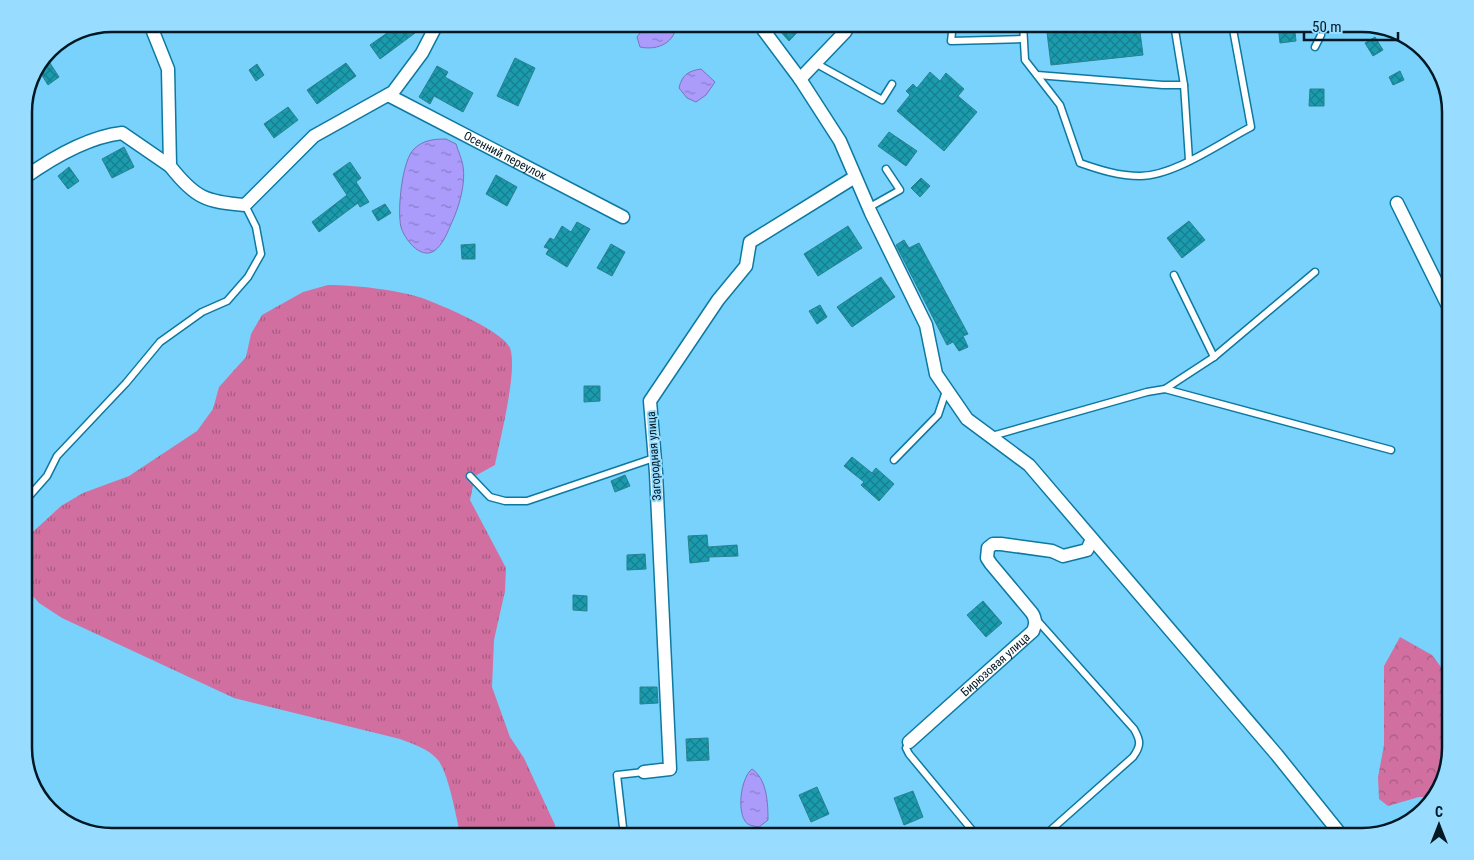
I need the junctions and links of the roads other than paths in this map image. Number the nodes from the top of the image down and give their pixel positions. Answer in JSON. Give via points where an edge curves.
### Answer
{"nodes":[{"id":1,"x":153,"y":32,"type":"edge"},
{"id":2,"x":433,"y":32,"type":"edge"},
{"id":3,"x":765,"y":32,"type":"edge"},
{"id":4,"x":845,"y":32,"type":"edge"},
{"id":5,"x":952,"y":32,"type":"edge"},
{"id":6,"x":1023,"y":32,"type":"edge"},
{"id":7,"x":1175,"y":32,"type":"edge"},
{"id":8,"x":1233,"y":32,"type":"edge"},
{"id":9,"x":1321,"y":32,"type":"edge"},
{"id":10,"x":1023,"y":39,"type":"junction"},
{"id":11,"x":1315,"y":48,"type":"dead end"},
{"id":12,"x":815,"y":63,"type":"junction"},
{"id":13,"x":1037,"y":75,"type":"junction"},
{"id":14,"x":800,"y":79,"type":"junction"},
{"id":15,"x":892,"y":84,"type":"dead end"},
{"id":16,"x":1184,"y":84,"type":"junction"},
{"id":17,"x":388,"y":95,"type":"junction"},
{"id":18,"x":1189,"y":160,"type":"junction"},
{"id":19,"x":170,"y":166,"type":"junction"},
{"id":20,"x":886,"y":169,"type":"dead end"},
{"id":21,"x":33,"y":173,"type":"edge"},
{"id":22,"x":855,"y":177,"type":"junction"},
{"id":23,"x":1397,"y":203,"type":"dead end"},
{"id":24,"x":245,"y":205,"type":"junction"},
{"id":25,"x":868,"y":208,"type":"junction"},
{"id":26,"x":623,"y":217,"type":"dead end"},
{"id":27,"x":1315,"y":272,"type":"dead end"},
{"id":28,"x":1174,"y":276,"type":"dead end"},
{"id":29,"x":1441,"y":292,"type":"edge"},
{"id":30,"x":1214,"y":357,"type":"junction"},
{"id":31,"x":946,"y":390,"type":"junction"},
{"id":32,"x":1165,"y":390,"type":"junction"},
{"id":33,"x":990,"y":436,"type":"junction"},
{"id":34,"x":1391,"y":450,"type":"dead end"},
{"id":35,"x":654,"y":458,"type":"junction"},
{"id":36,"x":894,"y":460,"type":"dead end"},
{"id":37,"x":470,"y":476,"type":"dead end"},
{"id":38,"x":33,"y":492,"type":"edge"},
{"id":39,"x":1092,"y":538,"type":"junction"},
{"id":40,"x":1035,"y":618,"type":"junction"},
{"id":41,"x":909,"y":742,"type":"joint"},
{"id":42,"x":644,"y":772,"type":"joint"},
{"id":43,"x":623,"y":828,"type":"edge"},
{"id":44,"x":970,"y":828,"type":"edge"},
{"id":45,"x":1053,"y":828,"type":"edge"},
{"id":46,"x":1336,"y":828,"type":"edge"}],
"edges":[{"from":1,"to":19,"type":"street","via":[[168,69]]},
{"from":2,"to":17,"type":"street","via":[[422,53]]},
{"from":3,"to":14,"type":"street"},
{"from":4,"to":12,"type":"street"},
{"from":5,"to":10,"type":"lane","via":[[951,40]]},
{"from":6,"to":10,"type":"lane"},
{"from":7,"to":16,"type":"lane"},
{"from":8,"to":18,"type":"lane","via":[[1251,127]]},
{"from":9,"to":11,"type":"lane"},
{"from":10,"to":13,"type":"lane","via":[[1025,60]]},
{"from":12,"to":14,"type":"street"},
{"from":12,"to":15,"type":"lane","via":[[882,100]]},
{"from":13,"to":16,"type":"lane"},
{"from":13,"to":18,"type":"lane","via":[[1060,105],[1080,163],[1106,172],[1141,176],[1170,170]]},
{"from":14,"to":22,"type":"street","via":[[840,140]]},
{"from":16,"to":18,"type":"lane"},
{"from":17,"to":24,"type":"street","via":[[314,136]]},
{"from":17,"to":26,"type":"street","name":"Осенний переулок"},
{"from":19,"to":21,"type":"street","via":[[122,132],[81,146]]},
{"from":19,"to":24,"type":"street","via":[[198,196],[220,203]]},
{"from":20,"to":25,"type":"lane","via":[[900,190]]},
{"from":22,"to":25,"type":"street"},
{"from":22,"to":35,"type":"street","name":"Загородная улица","via":[[750,242],[746,266],[718,300],[650,401]]},
{"from":23,"to":29,"type":"street"},
{"from":24,"to":38,"type":"lane","via":[[256,228],[261,254],[248,277],[227,301],[202,312],[160,342],[57,456],[47,476]]},
{"from":25,"to":31,"type":"street","via":[[926,325],[936,374]]},
{"from":27,"to":30,"type":"lane"},
{"from":28,"to":30,"type":"lane"},
{"from":30,"to":32,"type":"lane"},
{"from":31,"to":33,"type":"street","via":[[967,420]]},
{"from":31,"to":36,"type":"lane","via":[[938,416]]},
{"from":32,"to":33,"type":"lane","via":[[1146,392]]},
{"from":32,"to":34,"type":"lane"},
{"from":33,"to":39,"type":"street","via":[[1029,464]]},
{"from":35,"to":37,"type":"lane","via":[[527,501],[490,497]]},
{"from":35,"to":42,"type":"street","name":"Загородная улица","via":[[670,769]]},
{"from":39,"to":40,"type":"street","name":"Бирюзовая улица","via":[[1087,550],[1062,556],[1001,544],[988,548],[987,558],[991,564]]},
{"from":39,"to":46,"type":"street"},
{"from":40,"to":41,"type":"street","name":"Бирюзовая улица","via":[[1033,631]]},
{"from":40,"to":45,"type":"lane","via":[[1140,739],[1140,747],[1133,757]]},
{"from":41,"to":44,"type":"lane","via":[[906,748],[909,754]]},
{"from":42,"to":43,"type":"lane","via":[[618,775]]}]}
